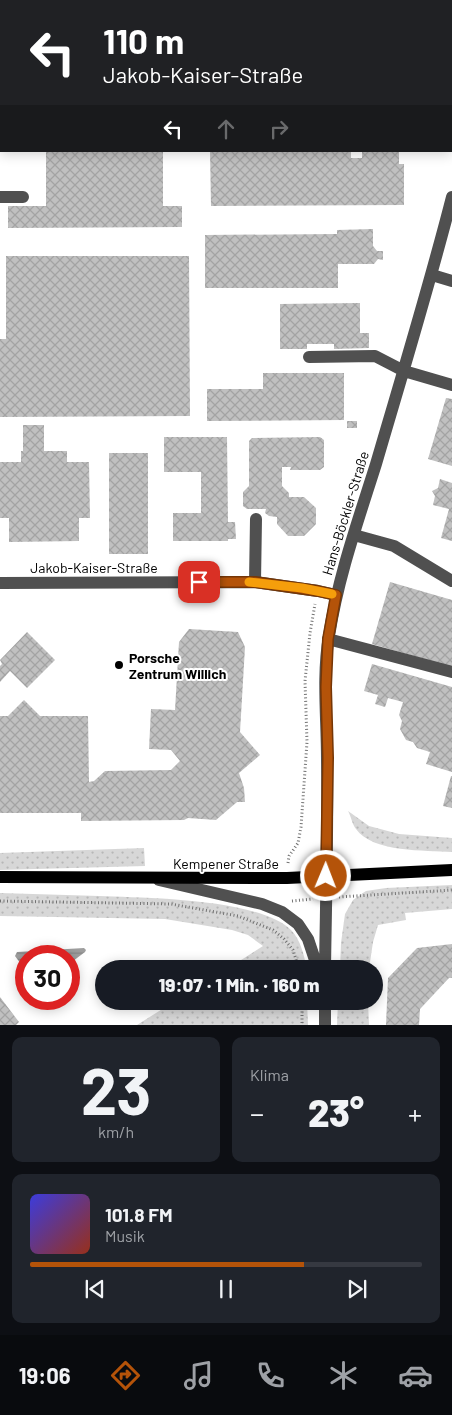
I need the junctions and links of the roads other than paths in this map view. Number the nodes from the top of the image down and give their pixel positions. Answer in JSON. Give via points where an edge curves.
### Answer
{"nodes":[{"id":1,"x":0,"y":197,"type":"edge"},
{"id":2,"x":23,"y":197,"type":"dead end"},
{"id":3,"x":452,"y":197,"type":"edge"},
{"id":4,"x":432,"y":275,"type":"junction"},
{"id":5,"x":452,"y":281,"type":"edge"},
{"id":6,"x":309,"y":357,"type":"dead end"},
{"id":7,"x":404,"y":371,"type":"junction"},
{"id":8,"x":452,"y":385,"type":"edge"},
{"id":9,"x":256,"y":519,"type":"dead end"},
{"id":10,"x":354,"y":534,"type":"junction"},
{"id":11,"x":452,"y":581,"type":"edge"},
{"id":12,"x":255,"y":582,"type":"junction"},
{"id":13,"x":0,"y":583,"type":"edge"},
{"id":14,"x":336,"y":595,"type":"junction"},
{"id":15,"x":328,"y":639,"type":"junction"},
{"id":16,"x":452,"y":672,"type":"edge"},
{"id":17,"x":452,"y":870,"type":"edge"},
{"id":18,"x":326,"y":876,"type":"junction"},
{"id":19,"x":0,"y":877,"type":"edge"},
{"id":20,"x":149,"y":878,"type":"junction"},
{"id":21,"x":315,"y":960,"type":"edge"},
{"id":22,"x":325,"y":960,"type":"edge"},
{"id":23,"x":325,"y":1010,"type":"edge"},
{"id":24,"x":324,"y":1025,"type":"edge"}],
"edges":[{"from":1,"to":2,"type":"street"},
{"from":3,"to":4,"type":"street","name":"Hans-Böckler-Straße"},
{"from":4,"to":5,"type":"street"},
{"from":4,"to":7,"type":"street","name":"Hans-Böckler-Straße"},
{"from":6,"to":7,"type":"street","via":[[375,356]]},
{"from":7,"to":8,"type":"street"},
{"from":7,"to":10,"type":"street","name":"Hans-Böckler-Straße"},
{"from":9,"to":12,"type":"street"},
{"from":10,"to":11,"type":"street","via":[[394,546]]},
{"from":10,"to":14,"type":"street","name":"Hans-Böckler-Straße"},
{"from":12,"to":13,"type":"street","name":"Jakob-Kaiser-Straße"},
{"from":12,"to":14,"type":"street","name":"Jakob-Kaiser-Straße"},
{"from":14,"to":15,"type":"street","name":"Hans-Böckler-Straße"},
{"from":15,"to":16,"type":"street"},
{"from":15,"to":18,"type":"street","name":"Hans-Böckler-Straße"},
{"from":17,"to":18,"type":"main road","name":"Kempener Straße"},
{"from":18,"to":20,"type":"main road","name":"Kempener Straße"},
{"from":18,"to":22,"type":"street","name":"Hans-Böckler-Straße"},
{"from":19,"to":20,"type":"main road","name":"Kempener Straße"},
{"from":20,"to":21,"type":"street","via":[[262,904],[282,912],[298,924]]},
{"from":23,"to":24,"type":"street"}]}
